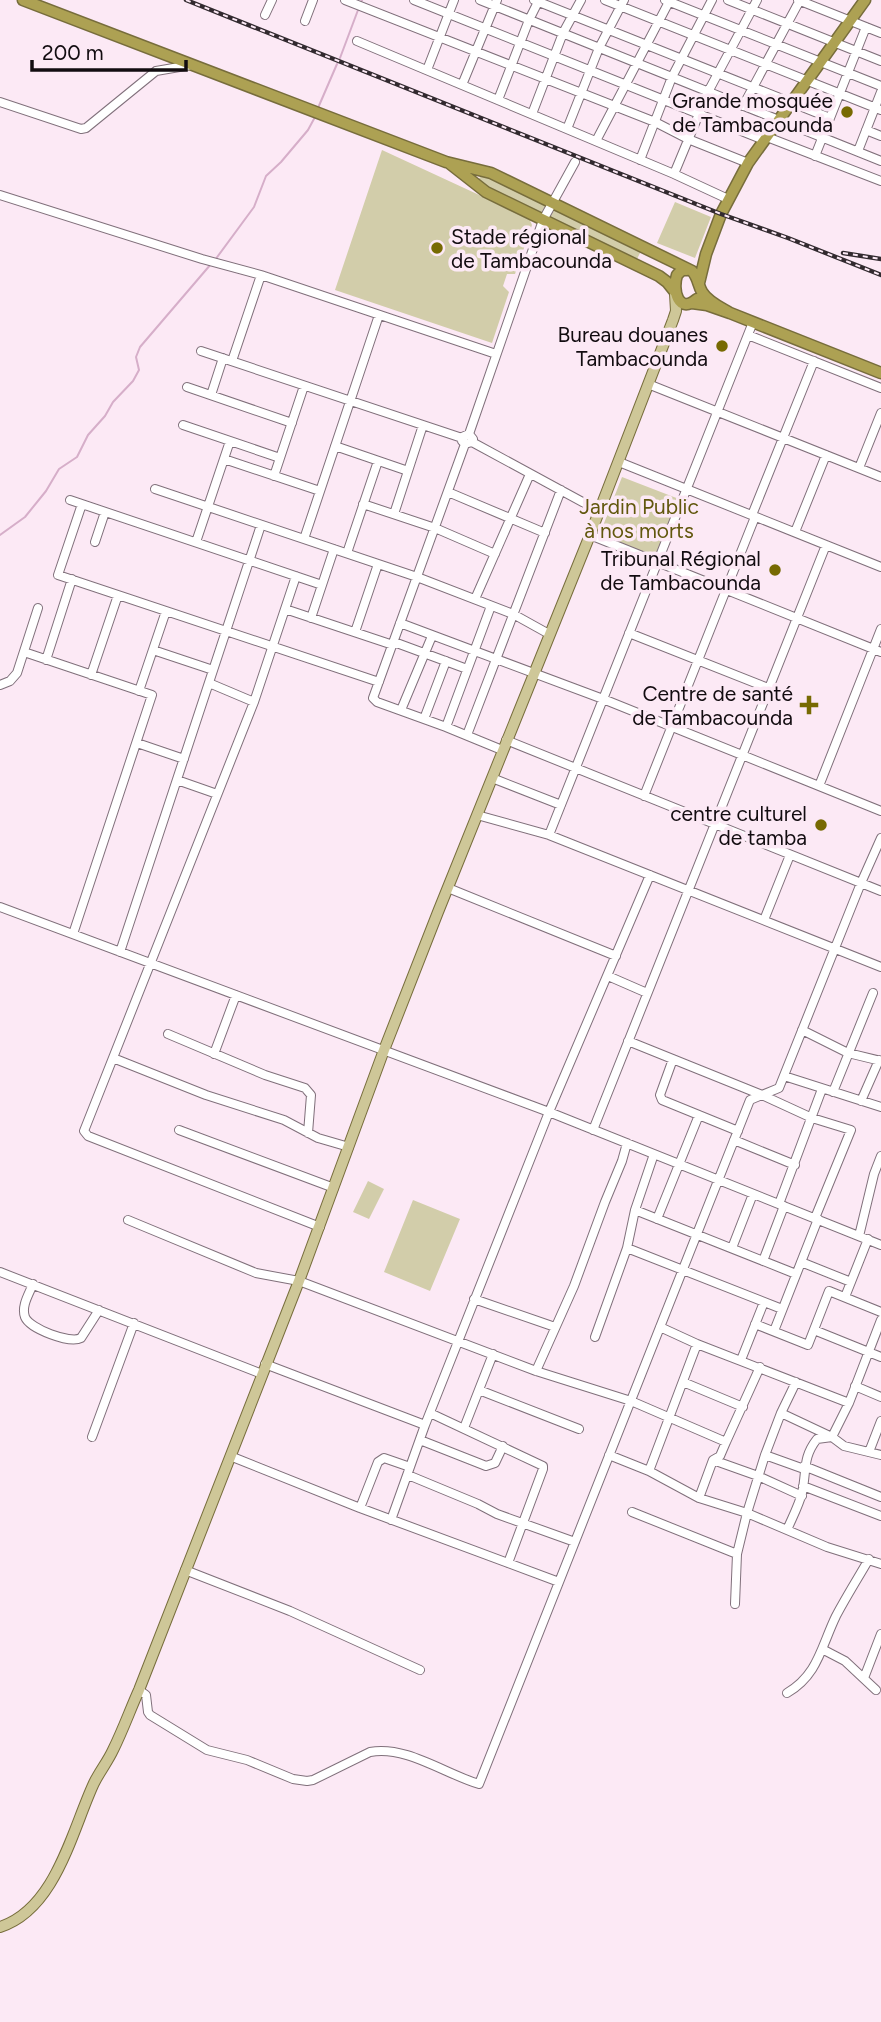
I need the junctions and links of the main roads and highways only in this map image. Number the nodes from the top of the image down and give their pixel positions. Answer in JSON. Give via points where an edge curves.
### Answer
{"nodes":[{"id":1,"x":23,"y":0,"type":"edge"},
{"id":2,"x":864,"y":0,"type":"edge"},
{"id":3,"x":446,"y":162,"type":"junction"},
{"id":4,"x":706,"y":254,"type":"junction"},
{"id":5,"x":688,"y":270,"type":"junction"},
{"id":6,"x":699,"y":284,"type":"junction"},
{"id":7,"x":675,"y":293,"type":"junction"},
{"id":8,"x":690,"y":304,"type":"junction"},
{"id":9,"x":730,"y":313,"type":"junction"},
{"id":10,"x":673,"y":320,"type":"junction"},
{"id":11,"x":881,"y":373,"type":"edge"},
{"id":12,"x":0,"y":1927,"type":"edge"}],
"edges":[{"from":1,"to":3,"type":"highway"},
{"from":2,"to":4,"type":"highway","via":[[748,163]]},
{"from":3,"to":5,"type":"highway","via":[[487,171]]},
{"from":3,"to":7,"type":"highway","via":[[480,188],[659,276]]},
{"from":4,"to":5,"type":"highway"},
{"from":4,"to":6,"type":"highway"},
{"from":5,"to":6,"type":"highway"},
{"from":5,"to":7,"type":"highway","via":[[677,275]]},
{"from":6,"to":8,"type":"highway","via":[[699,295]]},
{"from":6,"to":9,"type":"highway","via":[[709,300]]},
{"from":7,"to":8,"type":"highway","via":[[678,300]]},
{"from":7,"to":10,"type":"main road"},
{"from":8,"to":9,"type":"highway"},
{"from":8,"to":10,"type":"main road"},
{"from":9,"to":11,"type":"highway"},
{"from":10,"to":12,"type":"main road","via":[[384,1050],[320,1227],[139,1690],[56,1873],[32,1908]]}]}
